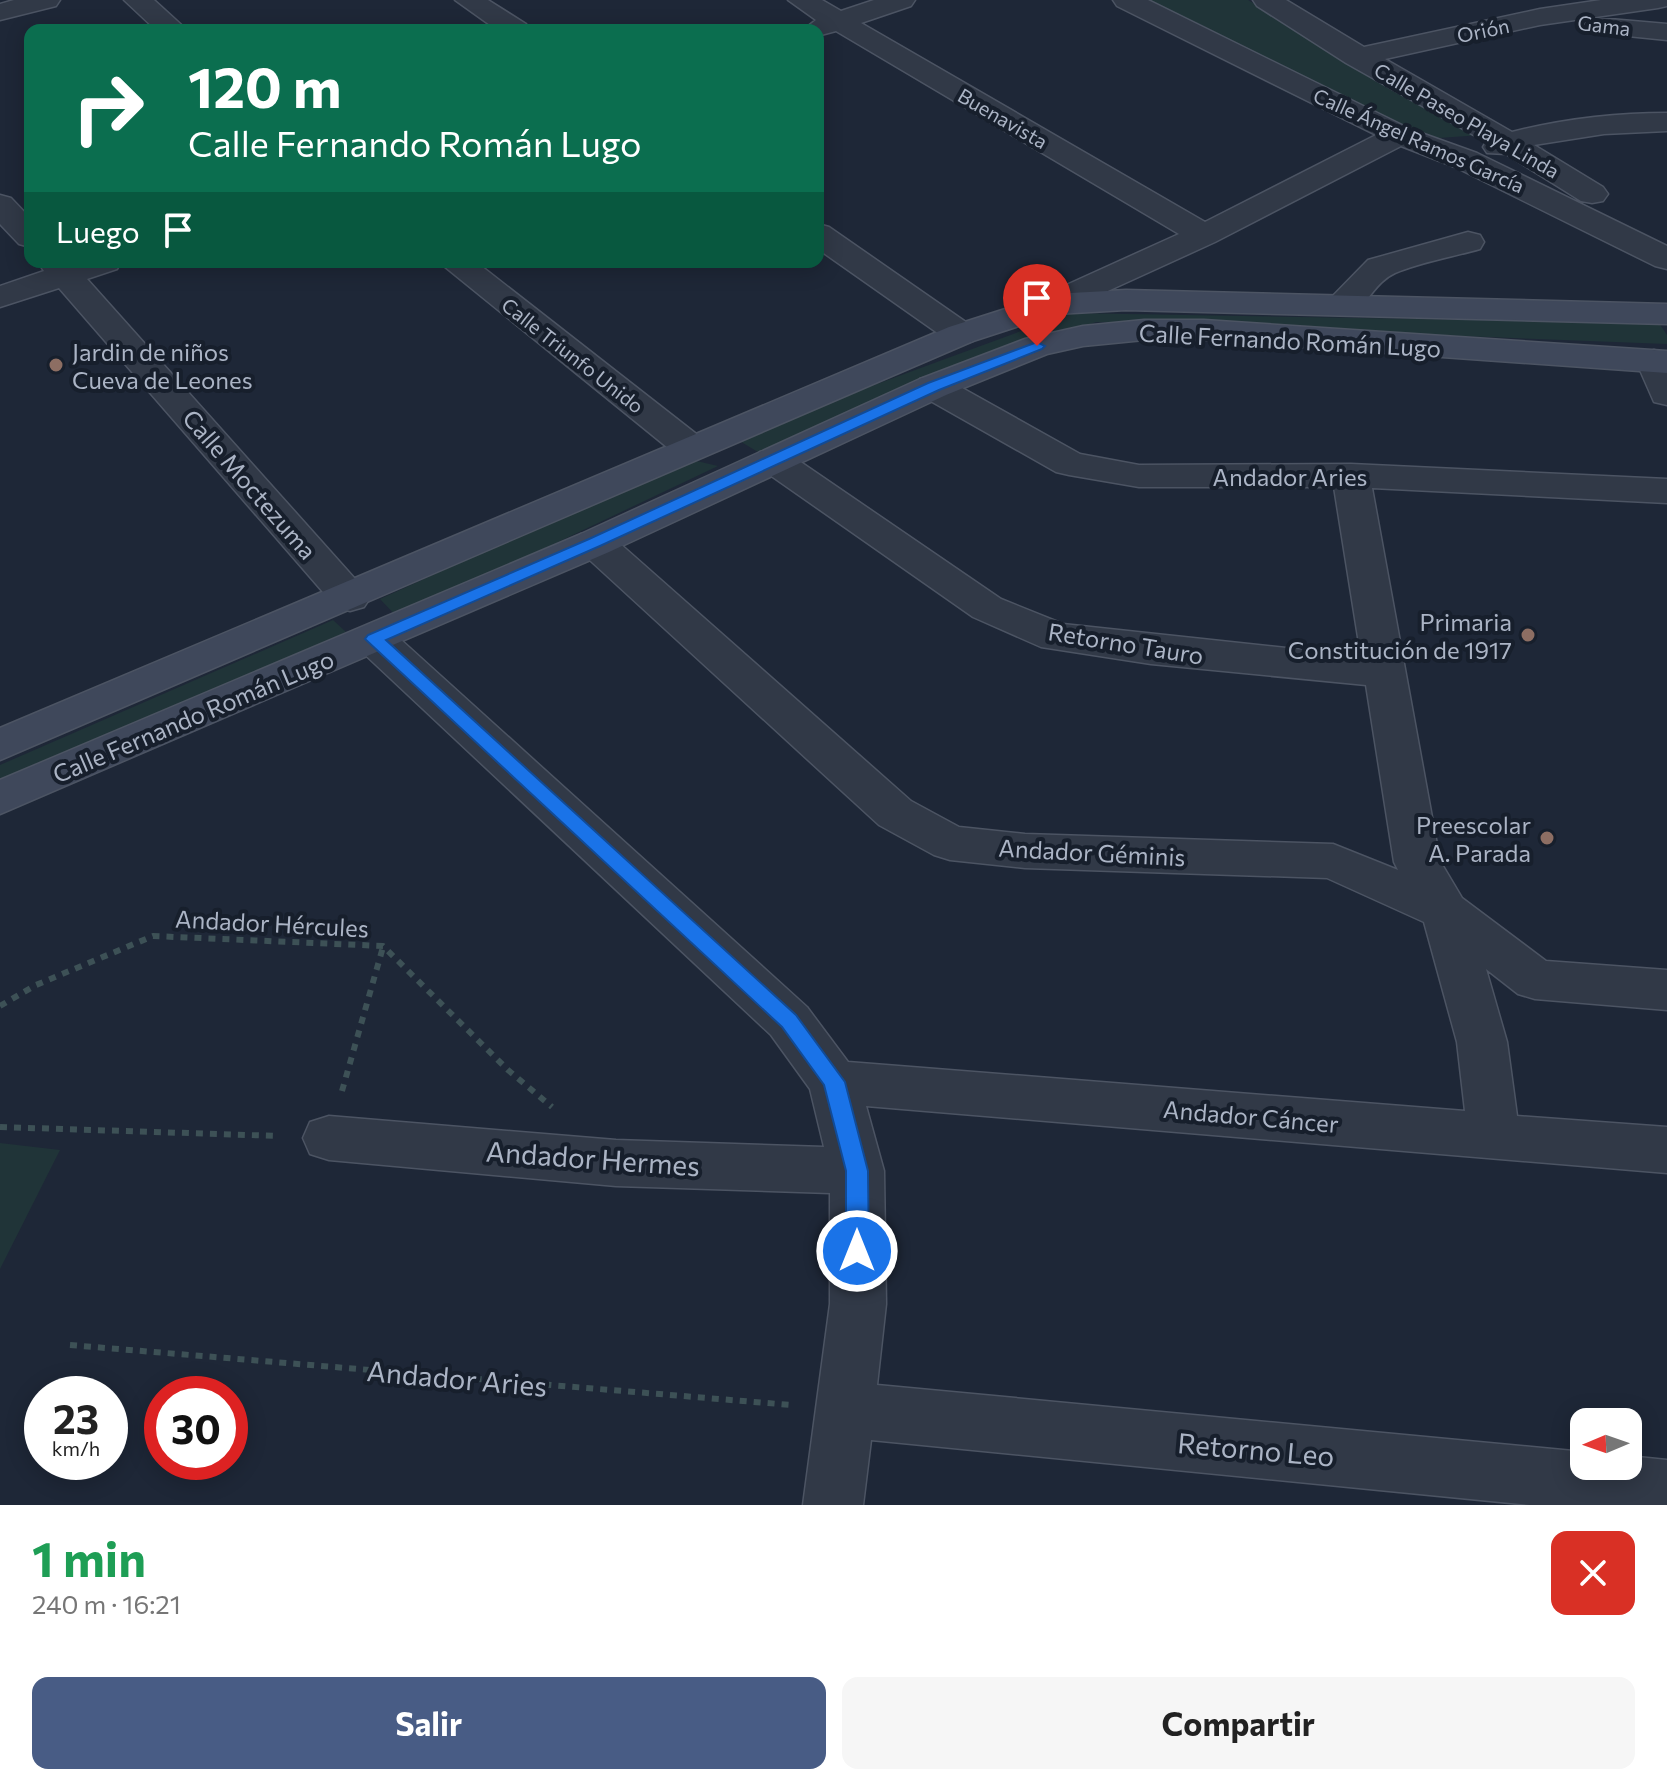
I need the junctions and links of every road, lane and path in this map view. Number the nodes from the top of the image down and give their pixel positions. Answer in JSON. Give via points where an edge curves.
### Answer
{"nodes":[{"id":1,"x":46,"y":0,"type":"edge"},
{"id":2,"x":138,"y":0,"type":"edge"},
{"id":3,"x":469,"y":0,"type":"edge"},
{"id":4,"x":802,"y":0,"type":"edge"},
{"id":5,"x":901,"y":0,"type":"edge"},
{"id":6,"x":1127,"y":0,"type":"edge"},
{"id":7,"x":1267,"y":0,"type":"edge"},
{"id":8,"x":1658,"y":0,"type":"edge"},
{"id":9,"x":0,"y":12,"type":"edge"},
{"id":10,"x":1540,"y":17,"type":"junction"},
{"id":11,"x":166,"y":24,"type":"edge"},
{"id":12,"x":507,"y":24,"type":"edge"},
{"id":13,"x":825,"y":25,"type":"edge"},
{"id":14,"x":1667,"y":32,"type":"edge"},
{"id":15,"x":1356,"y":57,"type":"junction"},
{"id":16,"x":1667,"y":122,"type":"edge"},
{"id":17,"x":1399,"y":135,"type":"junction"},
{"id":18,"x":1511,"y":141,"type":"junction"},
{"id":19,"x":1466,"y":160,"type":"junction"},
{"id":20,"x":0,"y":205,"type":"edge"},
{"id":21,"x":1606,"y":226,"type":"junction"},
{"id":22,"x":1654,"y":227,"type":"edge"},
{"id":23,"x":24,"y":231,"type":"edge"},
{"id":24,"x":1204,"y":235,"type":"junction"},
{"id":25,"x":824,"y":238,"type":"edge"},
{"id":26,"x":1468,"y":242,"type":"dead end"},
{"id":27,"x":1667,"y":259,"type":"edge"},
{"id":28,"x":60,"y":268,"type":"edge"},
{"id":29,"x":463,"y":268,"type":"edge"},
{"id":30,"x":0,"y":297,"type":"edge"},
{"id":31,"x":1052,"y":304,"type":"junction"},
{"id":32,"x":1341,"y":305,"type":"junction"},
{"id":33,"x":1667,"y":314,"type":"edge"},
{"id":34,"x":961,"y":334,"type":"junction"},
{"id":35,"x":1663,"y":372,"type":"edge"},
{"id":36,"x":933,"y":387,"type":"junction"},
{"id":37,"x":691,"y":448,"type":"junction"},
{"id":38,"x":773,"y":460,"type":"junction"},
{"id":39,"x":1351,"y":475,"type":"junction"},
{"id":40,"x":1667,"y":491,"type":"edge"},
{"id":41,"x":595,"y":543,"type":"junction"},
{"id":42,"x":362,"y":618,"type":"junction"},
{"id":43,"x":1385,"y":673,"type":"junction"},
{"id":44,"x":0,"y":745,"type":"edge"},
{"id":45,"x":0,"y":798,"type":"edge"},
{"id":46,"x":1445,"y":911,"type":"junction"},
{"id":47,"x":383,"y":946,"type":"junction"},
{"id":48,"x":1667,"y":990,"type":"edge"},
{"id":49,"x":0,"y":1006,"type":"edge"},
{"id":50,"x":834,"y":1082,"type":"junction"},
{"id":51,"x":556,"y":1111,"type":"dead end"},
{"id":52,"x":0,"y":1127,"type":"edge"},
{"id":53,"x":1494,"y":1136,"type":"junction"},
{"id":54,"x":329,"y":1138,"type":"junction"},
{"id":55,"x":1667,"y":1150,"type":"edge"},
{"id":56,"x":857,"y":1171,"type":"junction"},
{"id":57,"x":70,"y":1345,"type":"dead end"},
{"id":58,"x":845,"y":1410,"type":"junction"},
{"id":59,"x":1667,"y":1489,"type":"edge"},
{"id":60,"x":833,"y":1505,"type":"edge"}],
"edges":[{"from":1,"to":9,"type":"street"},
{"from":2,"to":11,"type":"street"},
{"from":3,"to":12,"type":"street"},
{"from":4,"to":13,"type":"street","name":"Buenavista"},
{"from":5,"to":13,"type":"street"},
{"from":6,"to":17,"type":"street","name":"Calle Ángel Ramos García"},
{"from":7,"to":15,"type":"street","name":"Calle Paseo Playa Linda"},
{"from":8,"to":10,"type":"street","name":"Orión"},
{"from":10,"to":14,"type":"street","name":"Gama"},
{"from":10,"to":15,"type":"street","name":"Orión"},
{"from":13,"to":24,"type":"street","name":"Buenavista"},
{"from":15,"to":18,"type":"street","name":"Calle Paseo Playa Linda"},
{"from":16,"to":18,"type":"street","via":[[1587,127]]},
{"from":17,"to":19,"type":"street","name":"Calle Ángel Ramos García"},
{"from":17,"to":24,"type":"street","name":"Calle Fernando Román Lugo"},
{"from":18,"to":19,"type":"street"},
{"from":18,"to":22,"type":"street","name":"Calle Paseo Playa Linda"},
{"from":19,"to":21,"type":"street","name":"Calle Ángel Ramos García"},
{"from":20,"to":23,"type":"street"},
{"from":21,"to":22,"type":"street"},
{"from":21,"to":27,"type":"street","name":"Calle Ángel Ramos García"},
{"from":24,"to":31,"type":"street","name":"Calle Fernando Román Lugo"},
{"from":25,"to":34,"type":"street"},
{"from":26,"to":32,"type":"street","via":[[1380,267]]},
{"from":28,"to":30,"type":"street"},
{"from":28,"to":42,"type":"street","name":"Calle Moctezuma"},
{"from":29,"to":37,"type":"street","name":"Calle Triunfo Unido"},
{"from":31,"to":32,"type":"street","name":"Calle Fernando Román Lugo","via":[[1126,300]]},
{"from":31,"to":34,"type":"street","name":"Calle Fernando Román Lugo"},
{"from":32,"to":33,"type":"street","name":"Calle Fernando Román Lugo"},
{"from":34,"to":37,"type":"street","name":"Calle Fernando Román Lugo"},
{"from":35,"to":36,"type":"street","name":"Calle Fernando Román Lugo","via":[[1204,330],[1144,330],[1037,346]]},
{"from":36,"to":38,"type":"street","name":"Calle Fernando Román Lugo"},
{"from":36,"to":39,"type":"street","name":"Andador Aries","via":[[1069,464],[1139,476]]},
{"from":37,"to":42,"type":"street","name":"Calle Fernando Román Lugo"},
{"from":38,"to":41,"type":"street","name":"Calle Fernando Román Lugo"},
{"from":38,"to":43,"type":"street","name":"Retorno Tauro","via":[[987,608],[1056,637]]},
{"from":39,"to":40,"type":"street","name":"Andador Aries"},
{"from":39,"to":43,"type":"street"},
{"from":41,"to":42,"type":"street","name":"Calle Fernando Román Lugo"},
{"from":41,"to":46,"type":"street","name":"Andador Géminis","via":[[895,813],[950,843],[1025,851],[1333,861]]},
{"from":42,"to":44,"type":"street","name":"Calle Fernando Román Lugo"},
{"from":42,"to":45,"type":"street","name":"Calle Fernando Román Lugo"},
{"from":42,"to":50,"type":"street","name":"Calle Moctezuma","via":[[789,1021]]},
{"from":43,"to":46,"type":"street","via":[[1417,862]]},
{"from":46,"to":48,"type":"street","name":"Andador Géminis","via":[[1535,980]]},
{"from":46,"to":53,"type":"street","via":[[1482,1042]]},
{"from":47,"to":49,"type":"path","name":"Andador Hércules","via":[[153,936],[36,985]]},
{"from":47,"to":51,"type":"path","name":"Andador Hércules"},
{"from":47,"to":54,"type":"path"},
{"from":50,"to":53,"type":"street","name":"Andador Cáncer"},
{"from":50,"to":56,"type":"street","name":"Calle Moctezuma"},
{"from":52,"to":54,"type":"path"},
{"from":53,"to":55,"type":"street","name":"Andador Cáncer"},
{"from":54,"to":56,"type":"street","name":"Andador Hermes","via":[[616,1163]]},
{"from":56,"to":58,"type":"street","name":"Calle Moctezuma","via":[[858,1304]]},
{"from":57,"to":58,"type":"path","name":"Andador Aries"},
{"from":58,"to":59,"type":"street","name":"Retorno Leo"},
{"from":58,"to":60,"type":"street","name":"Calle Moctezuma"}]}
